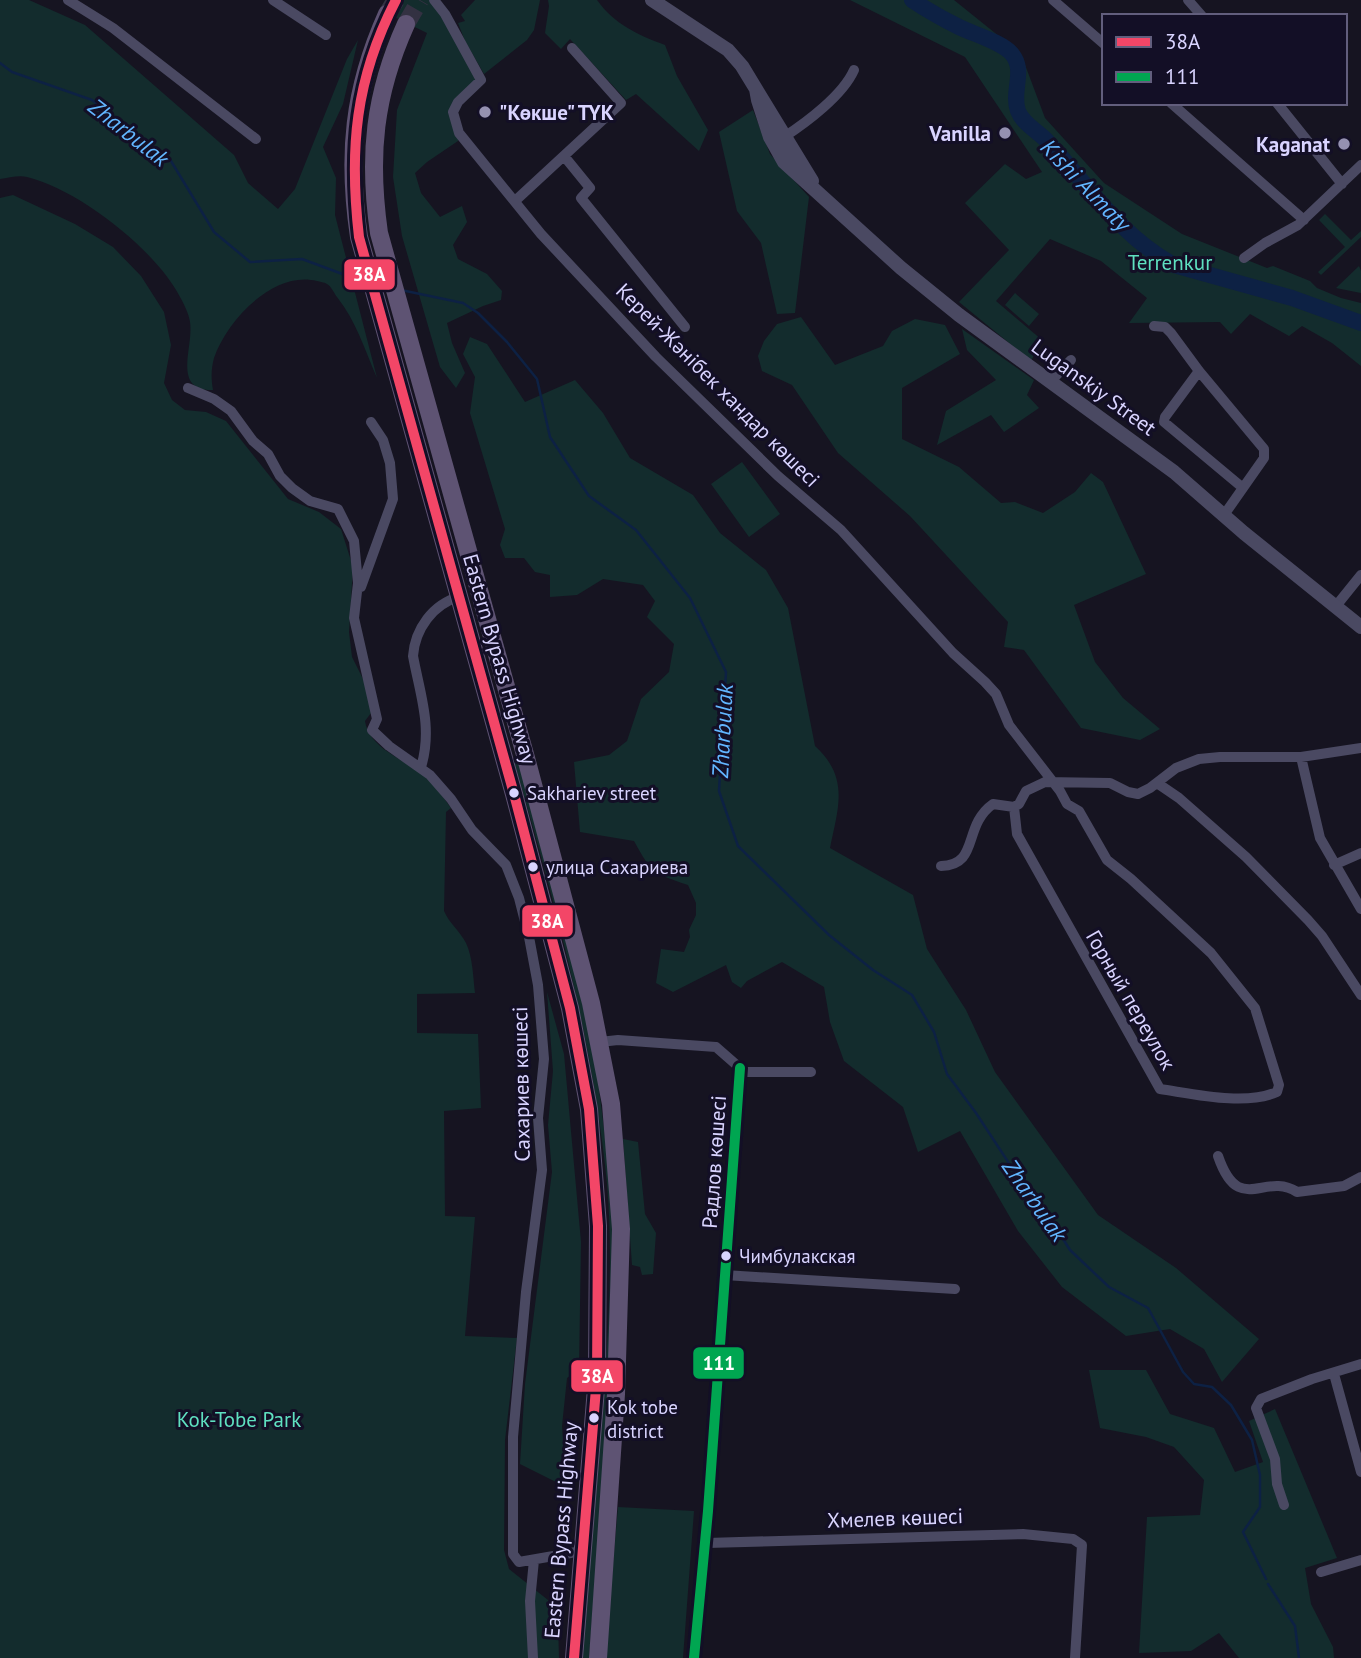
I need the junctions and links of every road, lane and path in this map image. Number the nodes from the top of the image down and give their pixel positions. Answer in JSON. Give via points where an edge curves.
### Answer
{"nodes":[{"id":1,"x":68,"y":0,"type":"edge"},
{"id":2,"x":273,"y":0,"type":"edge"},
{"id":3,"x":434,"y":0,"type":"edge"},
{"id":4,"x":652,"y":0,"type":"edge"},
{"id":5,"x":1053,"y":0,"type":"edge"},
{"id":6,"x":1188,"y":0,"type":"edge"},
{"id":7,"x":387,"y":14,"type":"tunnel mouth"},
{"id":8,"x":1200,"y":14,"type":"edge"},
{"id":9,"x":406,"y":24,"type":"tunnel mouth"},
{"id":10,"x":326,"y":35,"type":"dead end"},
{"id":11,"x":1102,"y":42,"type":"edge"},
{"id":12,"x":572,"y":48,"type":"dead end"},
{"id":13,"x":855,"y":70,"type":"dead end"},
{"id":14,"x":756,"y":89,"type":"junction"},
{"id":15,"x":1173,"y":105,"type":"edge"},
{"id":16,"x":1279,"y":105,"type":"edge"},
{"id":17,"x":784,"y":137,"type":"junction"},
{"id":18,"x":256,"y":139,"type":"dead end"},
{"id":19,"x":564,"y":156,"type":"junction"},
{"id":20,"x":1361,"y":165,"type":"edge"},
{"id":21,"x":1342,"y":184,"type":"junction"},
{"id":22,"x":515,"y":201,"type":"junction"},
{"id":23,"x":829,"y":201,"type":"junction"},
{"id":24,"x":1304,"y":220,"type":"junction"},
{"id":25,"x":1244,"y":258,"type":"dead end"},
{"id":26,"x":1154,"y":326,"type":"dead end"},
{"id":27,"x":685,"y":327,"type":"dead end"},
{"id":28,"x":1071,"y":360,"type":"dead end"},
{"id":29,"x":1199,"y":371,"type":"junction"},
{"id":30,"x":1051,"y":381,"type":"junction"},
{"id":31,"x":188,"y":388,"type":"dead end"},
{"id":32,"x":371,"y":422,"type":"dead end"},
{"id":33,"x":1243,"y":488,"type":"junction"},
{"id":34,"x":1224,"y":515,"type":"junction"},
{"id":35,"x":1361,"y":575,"type":"edge"},
{"id":36,"x":357,"y":596,"type":"junction"},
{"id":37,"x":459,"y":597,"type":"junction"},
{"id":38,"x":1336,"y":606,"type":"junction"},
{"id":39,"x":1361,"y":627,"type":"edge"},
{"id":40,"x":1361,"y":748,"type":"edge"},
{"id":41,"x":1301,"y":757,"type":"junction"},
{"id":42,"x":421,"y":767,"type":"junction"},
{"id":43,"x":1053,"y":781,"type":"junction"},
{"id":44,"x":1157,"y":783,"type":"junction"},
{"id":45,"x":1014,"y":807,"type":"junction"},
{"id":46,"x":1361,"y":853,"type":"edge"},
{"id":47,"x":1334,"y":864,"type":"junction"},
{"id":48,"x":941,"y":866,"type":"dead end"},
{"id":49,"x":1361,"y":909,"type":"edge"},
{"id":50,"x":1361,"y":995,"type":"edge"},
{"id":51,"x":600,"y":1042,"type":"junction"},
{"id":52,"x":740,"y":1072,"type":"junction"},
{"id":53,"x":811,"y":1072,"type":"dead end"},
{"id":54,"x":1218,"y":1156,"type":"dead end"},
{"id":55,"x":1361,"y":1177,"type":"edge"},
{"id":56,"x":724,"y":1275,"type":"junction"},
{"id":57,"x":955,"y":1289,"type":"dead end"},
{"id":58,"x":1361,"y":1364,"type":"edge"},
{"id":59,"x":1334,"y":1374,"type":"junction"},
{"id":60,"x":1359,"y":1455,"type":"edge"},
{"id":61,"x":1361,"y":1472,"type":"edge"},
{"id":62,"x":1284,"y":1505,"type":"dead end"},
{"id":63,"x":707,"y":1543,"type":"junction"},
{"id":64,"x":582,"y":1551,"type":"junction"},
{"id":65,"x":534,"y":1560,"type":"junction"},
{"id":66,"x":1361,"y":1560,"type":"edge"},
{"id":67,"x":1321,"y":1572,"type":"dead end"},
{"id":68,"x":533,"y":1658,"type":"edge"},
{"id":69,"x":574,"y":1658,"type":"edge"},
{"id":70,"x":598,"y":1658,"type":"edge"},
{"id":71,"x":694,"y":1658,"type":"edge"},
{"id":72,"x":1075,"y":1658,"type":"edge"}],
"edges":[{"from":1,"to":18,"type":"street","via":[[113,28]]},
{"from":2,"to":10,"type":"street"},
{"from":3,"to":22,"type":"street","name":"Керей-Жәнібек хандар көшесі","via":[[481,80],[458,102],[454,122]]},
{"from":4,"to":14,"type":"street","name":"Luganskiy Street","via":[[728,50]]},
{"from":5,"to":11,"type":"street"},
{"from":6,"to":8,"type":"street"},
{"from":7,"to":37,"type":"main road","name":"Eastern Bypass Highway","via":[[359,93],[353,140],[354,208],[364,259]]},
{"from":9,"to":51,"type":"main road","name":"Eastern Bypass Highway","via":[[376,123],[373,177],[382,244]]},
{"from":12,"to":19,"type":"street","via":[[621,103]]},
{"from":13,"to":17,"type":"street","via":[[849,82]]},
{"from":14,"to":17,"type":"street","name":"Luganskiy Street"},
{"from":14,"to":23,"type":"street","name":"Luganskiy Street","via":[[774,147],[784,162]]},
{"from":15,"to":24,"type":"street"},
{"from":16,"to":21,"type":"street"},
{"from":17,"to":23,"type":"street","name":"Luganskiy Street"},
{"from":19,"to":22,"type":"street"},
{"from":19,"to":27,"type":"street","via":[[590,188],[581,198]]},
{"from":20,"to":21,"type":"street"},
{"from":21,"to":24,"type":"street"},
{"from":22,"to":43,"type":"street","name":"Керей-Жәнібек хандар көшесі","via":[[656,357],[778,476],[841,530],[985,682],[996,694],[1009,726]]},
{"from":23,"to":30,"type":"street","name":"Luganskiy Street","via":[[901,268]]},
{"from":24,"to":25,"type":"street"},
{"from":26,"to":29,"type":"street","via":[[1165,327]]},
{"from":28,"to":30,"type":"street"},
{"from":29,"to":33,"type":"street","via":[[1264,449],[1264,458]]},
{"from":29,"to":33,"type":"street","via":[[1164,422]]},
{"from":30,"to":34,"type":"street","name":"Luganskiy Street"},
{"from":31,"to":36,"type":"street","name":"Сахариев көшесі","via":[[231,411],[268,454],[280,476],[310,500],[338,509],[358,559]]},
{"from":32,"to":36,"type":"street","via":[[390,463],[393,499]]},
{"from":33,"to":34,"type":"street"},
{"from":34,"to":38,"type":"street","name":"Luganskiy Street"},
{"from":35,"to":38,"type":"street"},
{"from":36,"to":42,"type":"street","name":"Сахариев көшесі","via":[[354,618],[377,719],[372,730]]},
{"from":37,"to":42,"type":"street","via":[[433,610],[414,645],[427,724]]},
{"from":37,"to":64,"type":"main road","name":"Eastern Bypass Highway","via":[[566,995],[589,1109],[598,1226],[597,1376]]},
{"from":38,"to":39,"type":"street","name":"Luganskiy Street"},
{"from":40,"to":41,"type":"street"},
{"from":41,"to":44,"type":"street","via":[[1199,760],[1176,768]]},
{"from":41,"to":47,"type":"street","via":[[1314,819]]},
{"from":42,"to":65,"type":"street","name":"Сахариев көшесі","via":[[506,865],[522,911],[538,985],[544,1059],[538,1118],[542,1170],[513,1437],[513,1554],[519,1562]]},
{"from":43,"to":44,"type":"street","via":[[1110,783],[1138,794]]},
{"from":43,"to":45,"type":"street","via":[[1026,791]]},
{"from":43,"to":45,"type":"street","name":"Горный переулок","via":[[1067,804],[1079,811],[1111,865],[1211,953],[1255,1008],[1279,1085],[1277,1092],[1264,1098],[1160,1089],[1017,834]]},
{"from":44,"to":50,"type":"street","via":[[1203,819],[1308,920]]},
{"from":45,"to":48,"type":"street","via":[[993,804],[988,808],[973,828],[966,855],[952,866]]},
{"from":46,"to":47,"type":"street"},
{"from":47,"to":49,"type":"street"},
{"from":51,"to":52,"type":"street","name":"Радлов көшесі","via":[[716,1047]]},
{"from":51,"to":70,"type":"main road","name":"Eastern Bypass Highway","via":[[611,1104],[621,1229],[615,1408]]},
{"from":52,"to":53,"type":"street"},
{"from":52,"to":56,"type":"street","name":"Радлов көшесі"},
{"from":54,"to":55,"type":"street","via":[[1229,1180],[1246,1190],[1289,1187],[1310,1191],[1344,1186]]},
{"from":56,"to":57,"type":"street"},
{"from":56,"to":63,"type":"street","name":"Радлов көшесі"},
{"from":58,"to":59,"type":"street"},
{"from":59,"to":60,"type":"street"},
{"from":59,"to":62,"type":"street","via":[[1312,1379],[1258,1403],[1256,1408],[1275,1459]]},
{"from":60,"to":61,"type":"street"},
{"from":63,"to":71,"type":"street","name":"Радлов көшесі"},
{"from":63,"to":72,"type":"street","name":"Хмелев көшесі","via":[[1023,1534],[1073,1539],[1082,1545]]},
{"from":64,"to":65,"type":"street"},
{"from":64,"to":69,"type":"main road","name":"Eastern Bypass Highway"},
{"from":65,"to":68,"type":"street","via":[[530,1601]]},
{"from":66,"to":67,"type":"street"}]}
